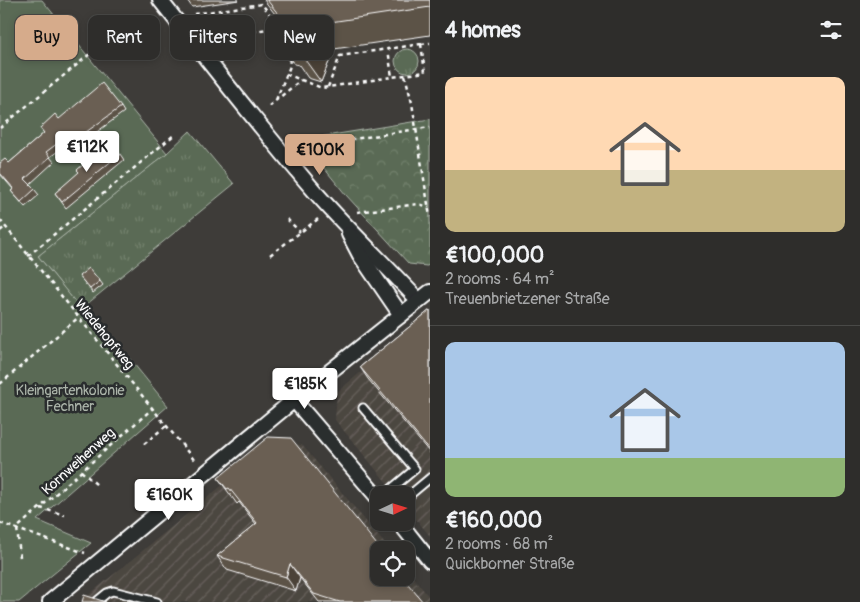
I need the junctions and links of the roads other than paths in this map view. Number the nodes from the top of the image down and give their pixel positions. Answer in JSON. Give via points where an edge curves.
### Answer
{"nodes":[{"id":1,"x":160,"y":0,"type":"edge"},
{"id":2,"x":344,"y":224,"type":"junction"},
{"id":3,"x":425,"y":296,"type":"edge"},
{"id":4,"x":401,"y":315,"type":"junction"},
{"id":5,"x":294,"y":400,"type":"junction"},
{"id":6,"x":363,"y":408,"type":"dead end"},
{"id":7,"x":430,"y":478,"type":"edge"},
{"id":8,"x":395,"y":486,"type":"edge"},
{"id":9,"x":370,"y":489,"type":"edge"},
{"id":10,"x":415,"y":490,"type":"edge"},
{"id":11,"x":405,"y":531,"type":"edge"},
{"id":12,"x":430,"y":561,"type":"edge"},
{"id":13,"x":50,"y":602,"type":"edge"},
{"id":14,"x":96,"y":602,"type":"edge"},
{"id":15,"x":157,"y":602,"type":"edge"}],
"edges":[{"from":1,"to":2,"type":"street"},
{"from":2,"to":3,"type":"street"},
{"from":2,"to":4,"type":"street","via":[[360,255]]},
{"from":3,"to":4,"type":"street"},
{"from":4,"to":5,"type":"street"},
{"from":5,"to":9,"type":"street"},
{"from":5,"to":13,"type":"street"},
{"from":6,"to":8,"type":"lane","via":[[415,469]]},
{"from":7,"to":10,"type":"lane"},
{"from":11,"to":12,"type":"street"},
{"from":14,"to":15,"type":"lane","via":[[113,591]]}]}
